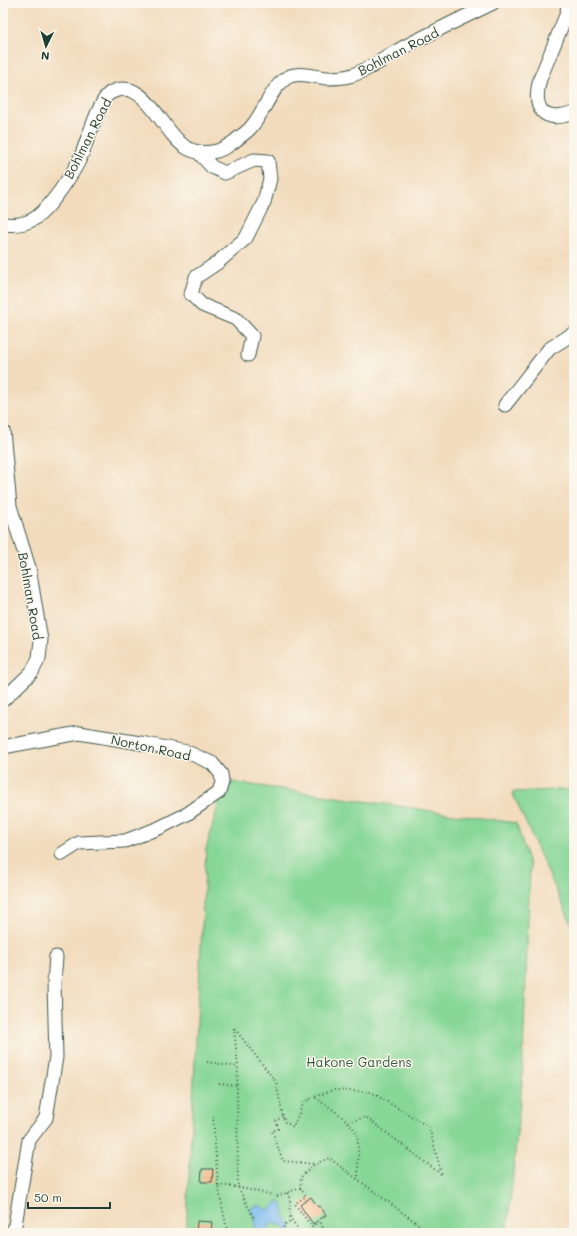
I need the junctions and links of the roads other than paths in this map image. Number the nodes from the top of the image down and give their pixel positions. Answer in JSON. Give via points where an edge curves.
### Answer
{"nodes":[{"id":1,"x":493,"y":3,"type":"edge"},
{"id":2,"x":568,"y":3,"type":"edge"},
{"id":3,"x":574,"y":113,"type":"edge"},
{"id":4,"x":198,"y":152,"type":"junction"},
{"id":5,"x":3,"y":224,"type":"edge"},
{"id":6,"x":574,"y":333,"type":"edge"},
{"id":7,"x":248,"y":355,"type":"dead end"},
{"id":8,"x":505,"y":405,"type":"dead end"},
{"id":9,"x":3,"y":431,"type":"edge"},
{"id":10,"x":3,"y":700,"type":"edge"},
{"id":11,"x":3,"y":747,"type":"edge"},
{"id":12,"x":62,"y":854,"type":"dead end"},
{"id":13,"x":56,"y":957,"type":"dead end"},
{"id":14,"x":11,"y":1233,"type":"edge"}],
"edges":[{"from":1,"to":4,"type":"street","name":"Bohlman Road","via":[[349,76],[327,78],[304,74],[286,77],[252,127],[226,147],[214,152]]},
{"from":2,"to":3,"type":"street","via":[[567,13],[540,79],[537,100],[540,110],[547,116],[560,117]]},
{"from":4,"to":5,"type":"street","name":"Bohlman Road","via":[[178,142],[135,91],[123,88],[109,94],[96,115],[82,155],[46,208],[32,220],[12,225]]},
{"from":4,"to":7,"type":"street","via":[[212,167],[225,173],[254,160],[268,161],[270,179],[264,202],[246,238],[196,277],[191,294],[202,305],[236,319],[252,336]]},
{"from":6,"to":8,"type":"street","via":[[549,349]]},
{"from":9,"to":10,"type":"street","name":"Bohlman Road","via":[[10,506],[29,568],[41,640],[39,658],[32,672]]},
{"from":11,"to":12,"type":"street","name":"Norton Road","via":[[79,733],[187,752],[212,763],[221,774],[219,792],[187,814],[125,841],[79,843]]},
{"from":13,"to":14,"type":"street","via":[[56,1057],[46,1118],[29,1140],[14,1230]]}]}
